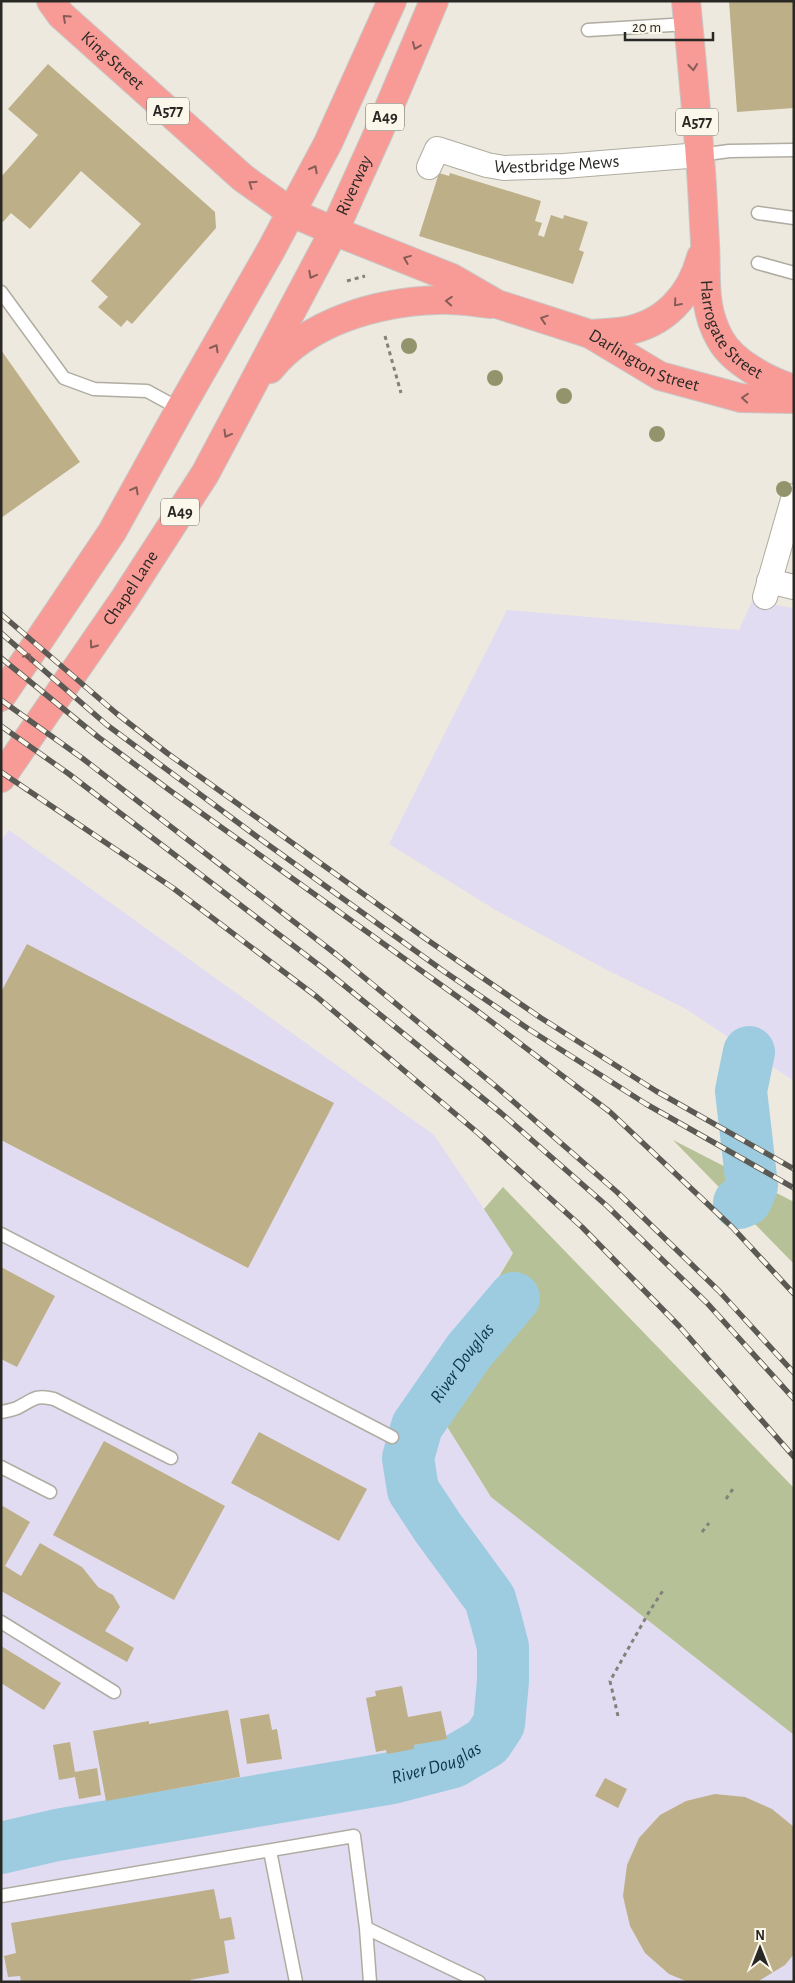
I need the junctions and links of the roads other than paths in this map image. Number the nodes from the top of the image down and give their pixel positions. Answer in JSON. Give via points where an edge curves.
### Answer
{"nodes":[{"id":1,"x":51,"y":1,"type":"edge"},
{"id":2,"x":392,"y":1,"type":"edge"},
{"id":3,"x":434,"y":1,"type":"edge"},
{"id":4,"x":687,"y":12,"type":"edge"},
{"id":5,"x":588,"y":30,"type":"dead end"},
{"id":6,"x":794,"y":150,"type":"edge"},
{"id":7,"x":700,"y":155,"type":"junction"},
{"id":8,"x":429,"y":168,"type":"dead end"},
{"id":9,"x":292,"y":213,"type":"junction"},
{"id":10,"x":758,"y":213,"type":"dead end"},
{"id":11,"x":794,"y":218,"type":"edge"},
{"id":12,"x":334,"y":232,"type":"junction"},
{"id":13,"x":705,"y":244,"type":"junction"},
{"id":14,"x":758,"y":262,"type":"dead end"},
{"id":15,"x":794,"y":272,"type":"edge"},
{"id":16,"x":1,"y":292,"type":"edge"},
{"id":17,"x":497,"y":304,"type":"junction"},
{"id":18,"x":590,"y":334,"type":"junction"},
{"id":19,"x":794,"y":389,"type":"edge"},
{"id":20,"x":248,"y":396,"type":"junction"},
{"id":21,"x":794,"y":399,"type":"edge"},
{"id":22,"x":180,"y":409,"type":"junction"},
{"id":23,"x":794,"y":496,"type":"edge"},
{"id":24,"x":794,"y":586,"type":"edge"},
{"id":25,"x":1,"y":697,"type":"edge"},
{"id":26,"x":1,"y":778,"type":"edge"},
{"id":27,"x":1,"y":1234,"type":"edge"},
{"id":28,"x":1,"y":1412,"type":"edge"},
{"id":29,"x":392,"y":1437,"type":"dead end"},
{"id":30,"x":170,"y":1458,"type":"dead end"},
{"id":31,"x":1,"y":1467,"type":"edge"},
{"id":32,"x":50,"y":1492,"type":"dead end"},
{"id":33,"x":1,"y":1622,"type":"edge"},
{"id":34,"x":114,"y":1692,"type":"dead end"},
{"id":35,"x":270,"y":1851,"type":"junction"},
{"id":36,"x":1,"y":1896,"type":"edge"},
{"id":37,"x":366,"y":1928,"type":"junction"},
{"id":38,"x":296,"y":1982,"type":"edge"},
{"id":39,"x":370,"y":1982,"type":"edge"},
{"id":40,"x":479,"y":1982,"type":"edge"}],
"edges":[{"from":9,"to":1,"type":"highway","name":"King Street","number":"A577","one_way":true,"via":[[243,178],[61,15]]},
{"from":9,"to":2,"type":"highway","number":"A49","one_way":true,"via":[[328,143]]},
{"from":3,"to":12,"type":"highway","name":"Riverway","number":"A49","one_way":true},
{"from":4,"to":5,"type":"lane"},
{"from":4,"to":7,"type":"highway","name":"Harrogate Street","number":"A577","one_way":true},
{"from":6,"to":7,"type":"lane"},
{"from":7,"to":8,"type":"street","name":"Westbridge Mews","via":[[504,168],[437,148]]},
{"from":7,"to":13,"type":"highway","name":"Harrogate Street","number":"A577"},
{"from":9,"to":12,"type":"highway","name":"Darlington Street","number":"A577"},
{"from":22,"to":9,"type":"highway","number":"A49","one_way":true},
{"from":10,"to":11,"type":"lane"},
{"from":17,"to":12,"type":"highway","name":"Darlington Street","number":"A577","one_way":true,"via":[[452,278]]},
{"from":12,"to":20,"type":"highway","name":"Chapel Lane","number":"A49","one_way":true},
{"from":13,"to":18,"type":"highway","name":"Harrogate Street","number":"A577","one_way":true,"via":[[688,289],[662,317],[626,331]]},
{"from":13,"to":19,"type":"highway","name":"Harrogate Street","number":"A577","via":[[706,304],[721,342],[752,370]]},
{"from":14,"to":15,"type":"lane"},
{"from":16,"to":22,"type":"lane","via":[[64,378],[94,389],[146,391]]},
{"from":18,"to":17,"type":"highway","name":"Darlington Street","number":"A577","one_way":true},
{"from":17,"to":20,"type":"highway","name":"Darlington Street","number":"A577","one_way":true,"via":[[438,300],[409,302],[337,321],[309,335],[280,357]]},
{"from":21,"to":18,"type":"highway","name":"Darlington Street","number":"A577","one_way":true,"via":[[741,398],[660,376]]},
{"from":20,"to":26,"type":"highway","name":"Chapel Lane","number":"A49","one_way":true,"via":[[205,474],[126,598]]},
{"from":25,"to":22,"type":"highway","number":"A49","one_way":true,"via":[[112,532]]},
{"from":23,"to":24,"type":"street","via":[[767,589]]},
{"from":27,"to":29,"type":"lane"},
{"from":28,"to":30,"type":"lane","via":[[16,1408],[34,1397],[54,1398]]},
{"from":31,"to":32,"type":"lane"},
{"from":33,"to":34,"type":"lane"},
{"from":35,"to":36,"type":"lane"},
{"from":35,"to":37,"type":"lane","via":[[354,1836]]},
{"from":35,"to":38,"type":"lane"},
{"from":37,"to":39,"type":"lane"},
{"from":37,"to":40,"type":"lane"}]}
